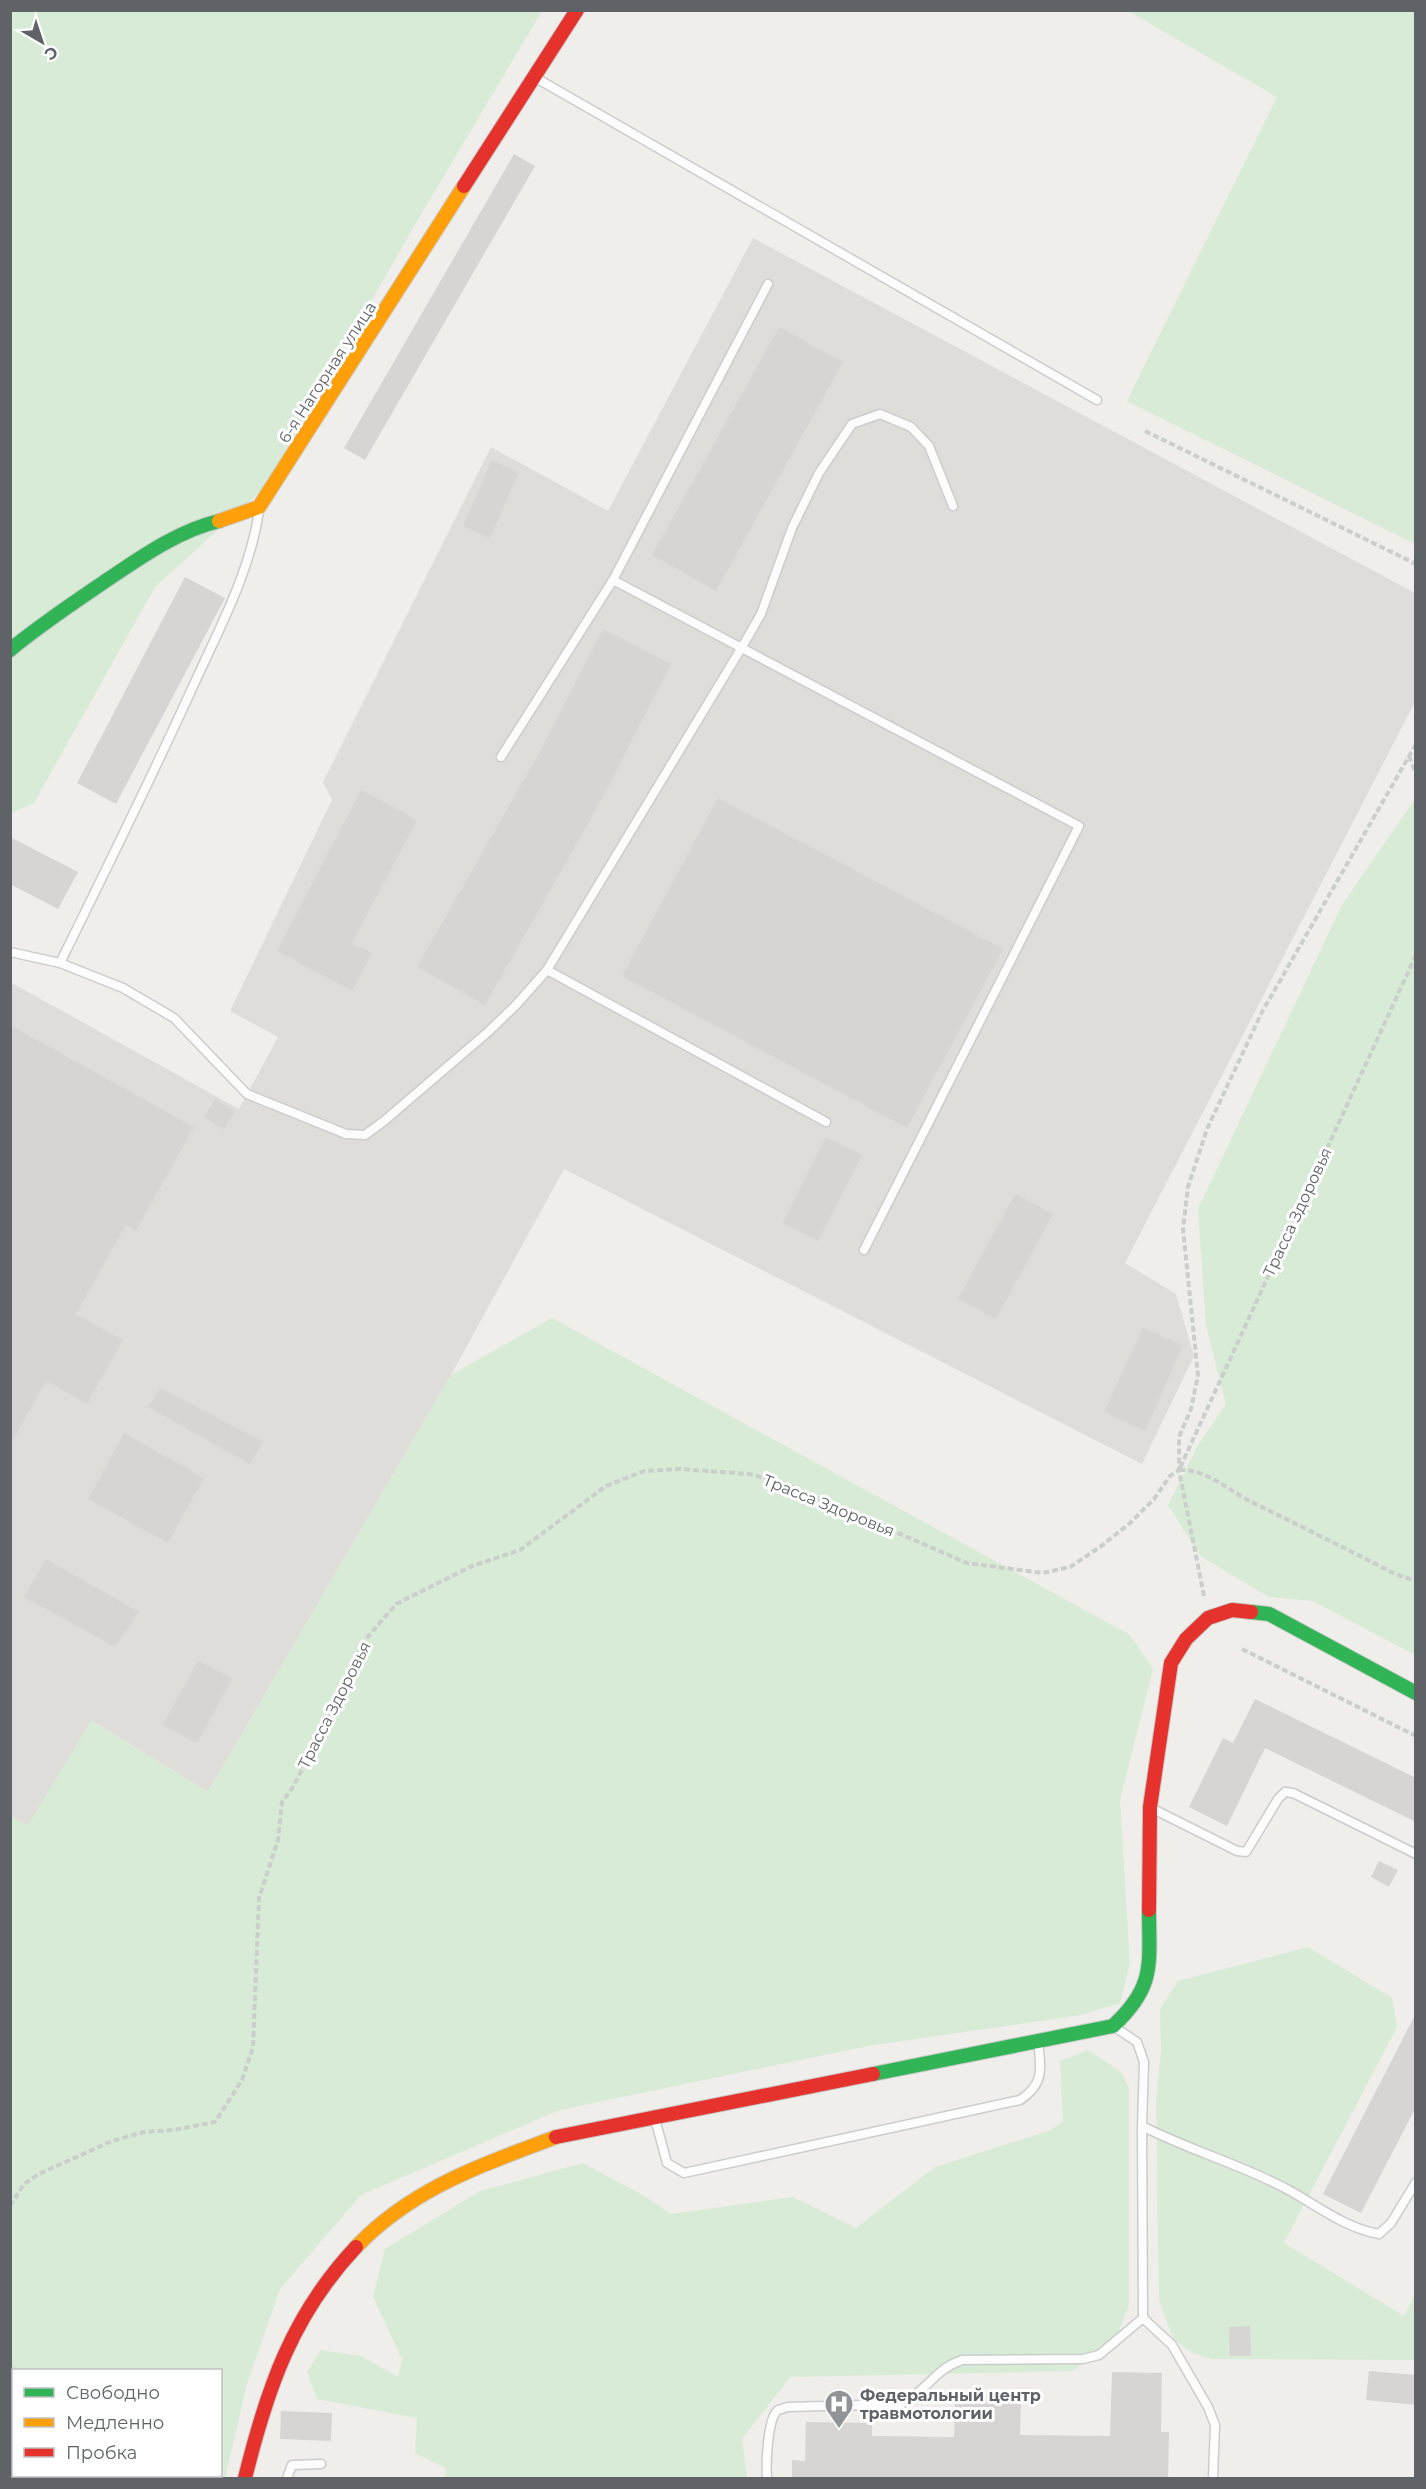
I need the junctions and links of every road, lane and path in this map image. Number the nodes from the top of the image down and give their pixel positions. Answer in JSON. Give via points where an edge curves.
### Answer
{"nodes":[{"id":1,"x":578,"y":10,"type":"edge"},
{"id":2,"x":536,"y":78,"type":"junction"},
{"id":3,"x":768,"y":284,"type":"dead end"},
{"id":4,"x":1097,"y":400,"type":"dead end"},
{"id":5,"x":1145,"y":431,"type":"dead end"},
{"id":6,"x":953,"y":506,"type":"dead end"},
{"id":7,"x":259,"y":507,"type":"junction"},
{"id":8,"x":1416,"y":564,"type":"edge"},
{"id":9,"x":613,"y":580,"type":"junction"},
{"id":10,"x":742,"y":647,"type":"junction"},
{"id":11,"x":10,"y":650,"type":"edge"},
{"id":12,"x":1416,"y":744,"type":"edge"},
{"id":13,"x":1409,"y":756,"type":"junction"},
{"id":14,"x":501,"y":757,"type":"dead end"},
{"id":15,"x":1416,"y":774,"type":"edge"},
{"id":16,"x":10,"y":952,"type":"edge"},
{"id":17,"x":1416,"y":955,"type":"edge"},
{"id":18,"x":60,"y":963,"type":"junction"},
{"id":19,"x":547,"y":970,"type":"junction"},
{"id":20,"x":826,"y":1122,"type":"dead end"},
{"id":21,"x":864,"y":1250,"type":"dead end"},
{"id":22,"x":1179,"y":1470,"type":"junction"},
{"id":23,"x":1416,"y":1581,"type":"edge"},
{"id":24,"x":1208,"y":1618,"type":"junction"},
{"id":25,"x":1242,"y":1649,"type":"dead end"},
{"id":26,"x":1416,"y":1693,"type":"edge"},
{"id":27,"x":1416,"y":1736,"type":"edge"},
{"id":28,"x":1150,"y":1807,"type":"junction"},
{"id":29,"x":1416,"y":1854,"type":"edge"},
{"id":30,"x":1113,"y":2026,"type":"junction"},
{"id":31,"x":1038,"y":2041,"type":"junction"},
{"id":32,"x":654,"y":2117,"type":"junction"},
{"id":33,"x":1142,"y":2126,"type":"junction"},
{"id":34,"x":1416,"y":2182,"type":"edge"},
{"id":35,"x":10,"y":2206,"type":"edge"},
{"id":36,"x":1143,"y":2318,"type":"junction"},
{"id":37,"x":321,"y":2464,"type":"dead end"},
{"id":38,"x":245,"y":2478,"type":"edge"},
{"id":39,"x":287,"y":2478,"type":"edge"},
{"id":40,"x":767,"y":2478,"type":"edge"},
{"id":41,"x":1213,"y":2478,"type":"edge"}],
"edges":[{"from":1,"to":2,"type":"street","name":"6-я Нагорная улица"},
{"from":2,"to":4,"type":"lane"},
{"from":2,"to":7,"type":"street","name":"6-я Нагорная улица"},
{"from":3,"to":9,"type":"lane"},
{"from":5,"to":8,"type":"path"},
{"from":6,"to":10,"type":"lane","via":[[929,446],[911,427],[880,414],[852,424],[819,473],[792,528],[761,614]]},
{"from":7,"to":11,"type":"street","via":[[198,525],[148,553],[36,628]]},
{"from":7,"to":18,"type":"lane","via":[[255,535],[236,592]]},
{"from":9,"to":10,"type":"lane"},
{"from":9,"to":14,"type":"lane"},
{"from":10,"to":19,"type":"lane"},
{"from":10,"to":21,"type":"lane","via":[[1079,825]]},
{"from":12,"to":13,"type":"path"},
{"from":13,"to":15,"type":"path"},
{"from":13,"to":22,"type":"path","via":[[1262,1012],[1207,1129],[1188,1186],[1183,1229],[1198,1375],[1191,1409],[1179,1437]]},
{"from":16,"to":18,"type":"lane"},
{"from":17,"to":22,"type":"path","name":"Трасса Здоровья"},
{"from":18,"to":19,"type":"lane","via":[[123,988],[174,1017],[247,1094],[346,1134],[365,1135],[489,1032]]},
{"from":19,"to":20,"type":"lane"},
{"from":22,"to":23,"type":"path","via":[[1205,1474],[1246,1499]]},
{"from":22,"to":24,"type":"path"},
{"from":22,"to":35,"type":"path","name":"Трасса Здоровья","via":[[1130,1523],[1100,1546],[1070,1567],[1044,1573],[967,1563],[780,1482],[749,1474],[680,1469],[644,1471],[606,1486],[520,1550],[472,1566],[396,1604],[366,1639],[282,1802],[278,1839],[259,1898],[253,2047],[243,2080],[215,2122],[144,2132],[112,2141],[39,2174],[24,2184]]},
{"from":24,"to":26,"type":"street","via":[[1232,1610],[1269,1614]]},
{"from":24,"to":28,"type":"street","via":[[1186,1639],[1171,1663]]},
{"from":25,"to":27,"type":"path"},
{"from":28,"to":29,"type":"lane","via":[[1246,1852],[1278,1799],[1285,1792],[1293,1793]]},
{"from":28,"to":30,"type":"street","via":[[1149,1972],[1130,2011]]},
{"from":30,"to":31,"type":"street"},
{"from":30,"to":33,"type":"lane","via":[[1137,2042],[1144,2062]]},
{"from":31,"to":32,"type":"street"},
{"from":31,"to":32,"type":"lane","via":[[1041,2070],[1031,2093],[1020,2100],[684,2173],[667,2163]]},
{"from":32,"to":38,"type":"street","via":[[557,2137],[472,2168],[391,2214],[344,2259],[307,2306],[275,2373]]},
{"from":33,"to":34,"type":"lane","via":[[1281,2186],[1360,2231],[1379,2234]]},
{"from":33,"to":36,"type":"lane"},
{"from":36,"to":40,"type":"lane","via":[[1099,2355],[1083,2359],[962,2360],[946,2366],[915,2397],[894,2406],[778,2410],[770,2429]]},
{"from":36,"to":41,"type":"lane","via":[[1172,2345],[1208,2407],[1215,2425]]},
{"from":37,"to":39,"type":"lane","via":[[292,2465]]}]}
